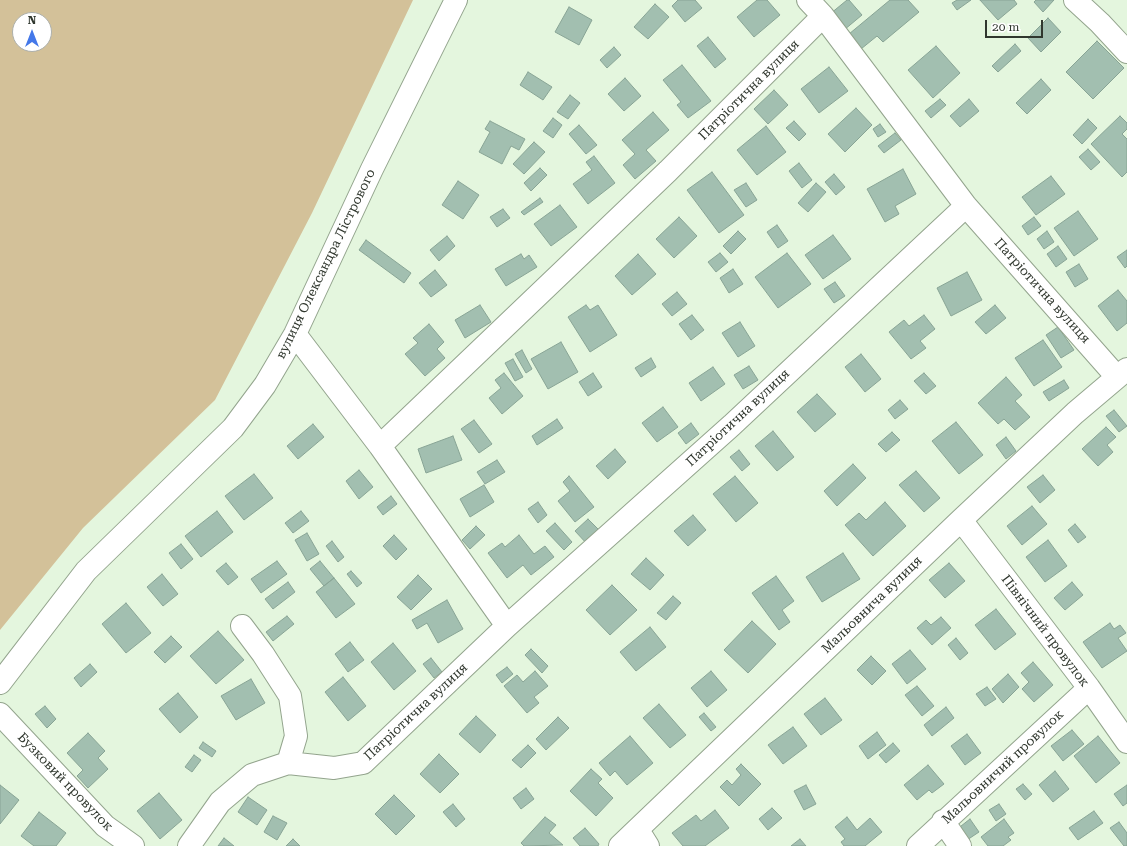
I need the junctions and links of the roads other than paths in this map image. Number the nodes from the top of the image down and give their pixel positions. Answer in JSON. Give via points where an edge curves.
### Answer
{"nodes":[{"id":1,"x":456,"y":0,"type":"edge"},
{"id":2,"x":808,"y":0,"type":"edge"},
{"id":3,"x":1075,"y":0,"type":"edge"},
{"id":4,"x":823,"y":16,"type":"junction"},
{"id":5,"x":1127,"y":52,"type":"edge"},
{"id":6,"x":966,"y":206,"type":"junction"},
{"id":7,"x":295,"y":334,"type":"junction"},
{"id":8,"x":1122,"y":373,"type":"edge"},
{"id":9,"x":380,"y":446,"type":"junction"},
{"id":10,"x":961,"y":520,"type":"junction"},
{"id":11,"x":242,"y":626,"type":"dead end"},
{"id":12,"x":507,"y":626,"type":"junction"},
{"id":13,"x":0,"y":682,"type":"edge"},
{"id":14,"x":1089,"y":688,"type":"junction"},
{"id":15,"x":0,"y":714,"type":"edge"},
{"id":16,"x":1127,"y":742,"type":"edge"},
{"id":17,"x":288,"y":763,"type":"junction"},
{"id":18,"x":943,"y":821,"type":"junction"},
{"id":19,"x":643,"y":838,"type":"edge"},
{"id":20,"x":133,"y":846,"type":"edge"},
{"id":21,"x":188,"y":846,"type":"edge"},
{"id":22,"x":620,"y":846,"type":"edge"},
{"id":23,"x":918,"y":846,"type":"edge"},
{"id":24,"x":960,"y":846,"type":"edge"}],
"edges":[{"from":1,"to":7,"type":"street","name":"вулиця Олександра Лістрового","via":[[372,169]]},
{"from":2,"to":4,"type":"street","name":"Патріотична вулиця"},
{"from":3,"to":5,"type":"street","via":[[1100,22]]},
{"from":4,"to":6,"type":"street","name":"Патріотична вулиця"},
{"from":4,"to":9,"type":"street","name":"Патріотична вулиця","via":[[668,171]]},
{"from":6,"to":8,"type":"street","name":"Патріотична вулиця"},
{"from":6,"to":12,"type":"street","name":"Патріотична вулиця","via":[[732,425]]},
{"from":7,"to":9,"type":"street"},
{"from":7,"to":13,"type":"street","name":"вулиця Олександра Лістрового","via":[[265,385],[233,428],[86,570]]},
{"from":8,"to":10,"type":"street","name":"Мальовнича вулиця","via":[[1075,413]]},
{"from":9,"to":12,"type":"street"},
{"from":10,"to":14,"type":"street","name":"Північний провулок"},
{"from":10,"to":19,"type":"street","name":"Мальовнича вулиця"},
{"from":11,"to":17,"type":"street","via":[[290,696],[296,736]]},
{"from":12,"to":17,"type":"street","name":"Патріотична вулиця","via":[[363,763],[334,768]]},
{"from":14,"to":16,"type":"street","name":"Північний провулок"},
{"from":14,"to":18,"type":"street","name":"Мальовничий провулок"},
{"from":15,"to":20,"type":"street","name":"Бузковий провулок","via":[[105,826]]},
{"from":17,"to":21,"type":"street","name":"Патріотична вулиця","via":[[252,775],[220,802]]},
{"from":18,"to":23,"type":"street","name":"Мальовничий провулок"},
{"from":18,"to":24,"type":"street"},
{"from":19,"to":22,"type":"street","name":"Мальовнича вулиця"}]}
